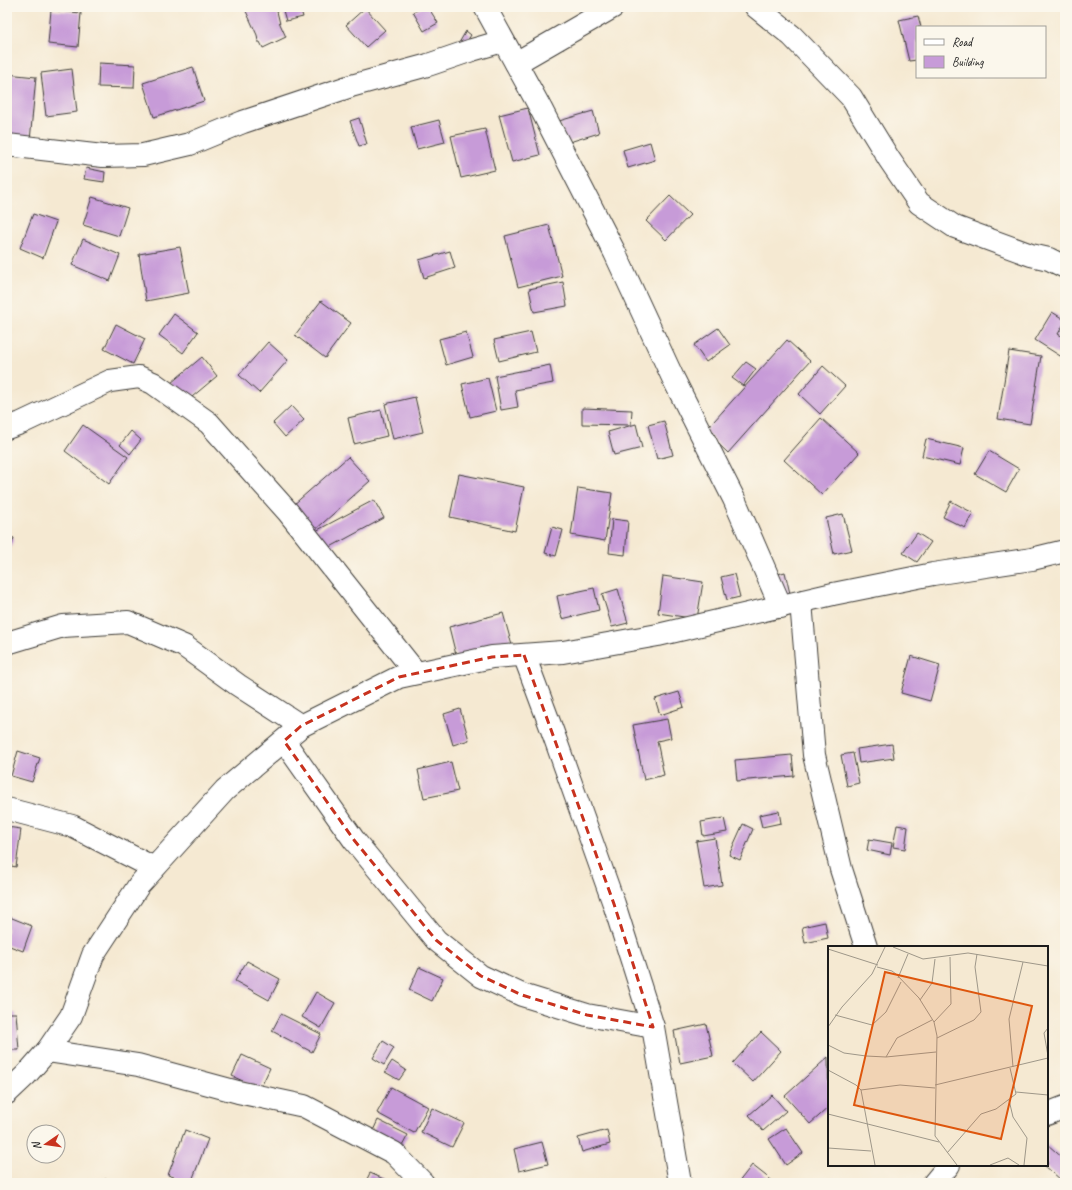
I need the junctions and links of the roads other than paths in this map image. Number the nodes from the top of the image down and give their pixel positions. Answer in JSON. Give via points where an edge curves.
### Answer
{"nodes":[{"id":1,"x":484,"y":7,"type":"edge"},
{"id":2,"x":613,"y":7,"type":"edge"},
{"id":3,"x":767,"y":9,"type":"edge"},
{"id":4,"x":504,"y":41,"type":"junction"},
{"id":5,"x":516,"y":64,"type":"junction"},
{"id":6,"x":7,"y":145,"type":"edge"},
{"id":7,"x":1065,"y":267,"type":"edge"},
{"id":8,"x":7,"y":428,"type":"edge"},
{"id":9,"x":1065,"y":551,"type":"edge"},
{"id":10,"x":791,"y":604,"type":"junction"},
{"id":11,"x":7,"y":643,"type":"edge"},
{"id":12,"x":524,"y":655,"type":"junction"},
{"id":13,"x":416,"y":673,"type":"junction"},
{"id":14,"x":301,"y":726,"type":"junction"},
{"id":15,"x":284,"y":741,"type":"junction"},
{"id":16,"x":7,"y":809,"type":"edge"},
{"id":17,"x":154,"y":868,"type":"junction"},
{"id":18,"x":866,"y":946,"type":"edge"},
{"id":19,"x":653,"y":1027,"type":"junction"},
{"id":20,"x":47,"y":1050,"type":"junction"},
{"id":21,"x":16,"y":1073,"type":"edge"},
{"id":22,"x":7,"y":1093,"type":"edge"},
{"id":23,"x":1065,"y":1107,"type":"edge"},
{"id":24,"x":1048,"y":1114,"type":"edge"},
{"id":25,"x":947,"y":1166,"type":"edge"},
{"id":26,"x":423,"y":1183,"type":"edge"},
{"id":27,"x":680,"y":1183,"type":"edge"},
{"id":28,"x":934,"y":1183,"type":"edge"}],
"edges":[{"from":1,"to":4,"type":"street"},
{"from":2,"to":5,"type":"street"},
{"from":3,"to":7,"type":"street","via":[[851,97],[919,203],[955,227],[1031,255],[1049,259]]},
{"from":4,"to":5,"type":"street"},
{"from":4,"to":6,"type":"street","via":[[351,86],[243,122],[190,144],[143,155],[103,156]]},
{"from":5,"to":10,"type":"street","via":[[615,253],[673,378],[734,499]]},
{"from":8,"to":13,"type":"street","via":[[110,381],[139,377],[153,383],[209,424],[250,469],[288,512]]},
{"from":9,"to":10,"type":"street","via":[[1032,559],[933,574]]},
{"from":10,"to":12,"type":"street","via":[[658,635],[563,652]]},
{"from":10,"to":18,"type":"street","via":[[814,755],[841,869]]},
{"from":11,"to":14,"type":"street","via":[[63,626],[128,622],[184,646]]},
{"from":12,"to":13,"type":"street","via":[[492,657]]},
{"from":12,"to":19,"type":"street","via":[[614,904]]},
{"from":13,"to":14,"type":"street","via":[[399,677]]},
{"from":14,"to":15,"type":"street"},
{"from":15,"to":17,"type":"street","via":[[225,790]]},
{"from":15,"to":19,"type":"street","via":[[354,840],[436,940],[481,976],[522,995],[587,1015]]},
{"from":16,"to":17,"type":"street","via":[[72,826]]},
{"from":17,"to":20,"type":"street","via":[[139,885],[93,955],[71,1016]]},
{"from":19,"to":27,"type":"street"},
{"from":20,"to":21,"type":"street"},
{"from":20,"to":26,"type":"street","via":[[138,1065],[238,1092],[304,1106],[394,1153]]},
{"from":21,"to":22,"type":"street"},
{"from":23,"to":24,"type":"street"},
{"from":25,"to":28,"type":"street"}]}
